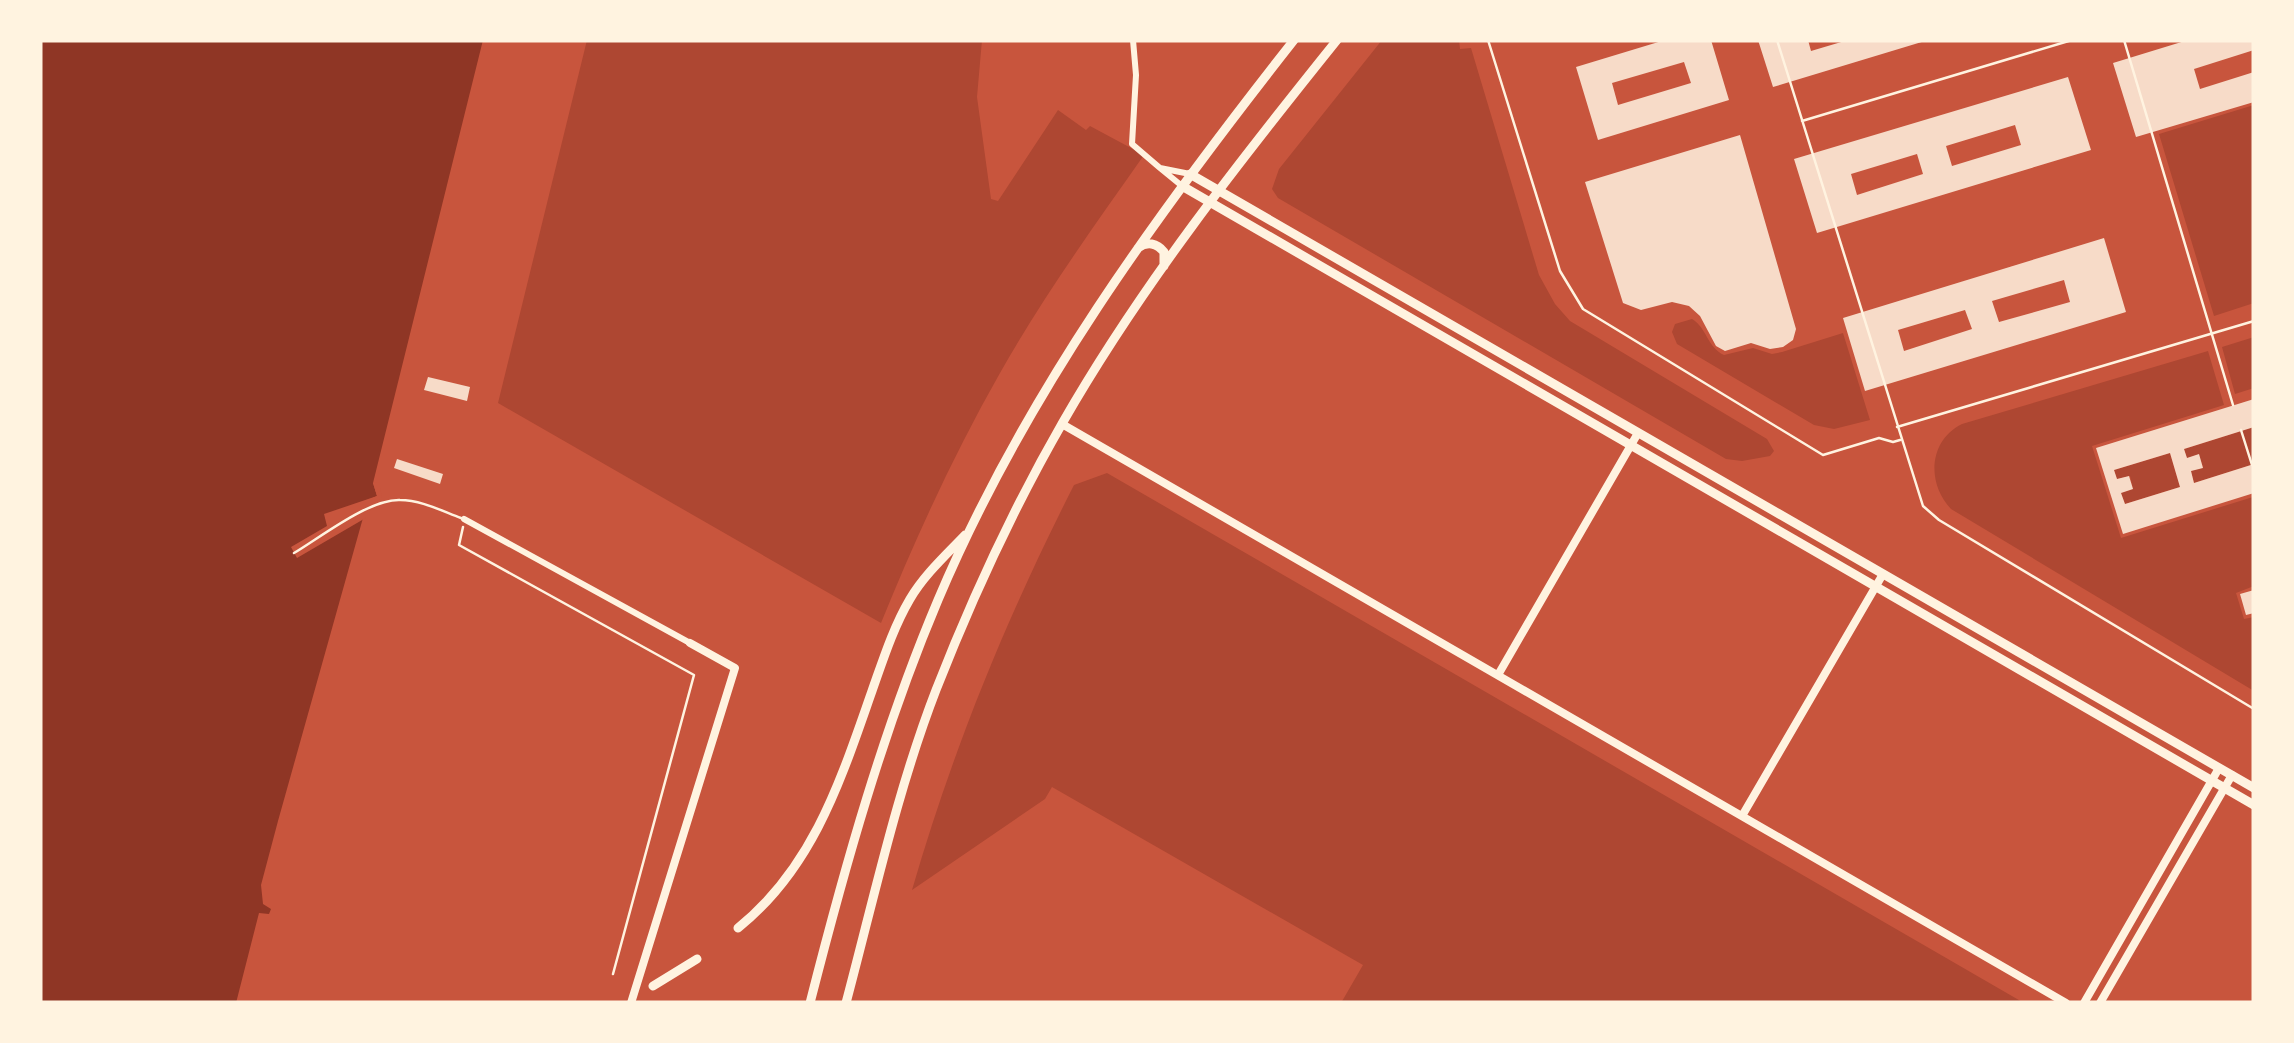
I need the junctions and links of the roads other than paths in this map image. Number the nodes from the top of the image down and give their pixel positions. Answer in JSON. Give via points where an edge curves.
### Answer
{"nodes":[{"id":1,"x":1133,"y":40,"type":"edge"},
{"id":2,"x":1294,"y":40,"type":"edge"},
{"id":3,"x":1337,"y":40,"type":"edge"},
{"id":4,"x":1488,"y":40,"type":"edge"},
{"id":5,"x":1777,"y":40,"type":"edge"},
{"id":6,"x":2072,"y":40,"type":"edge"},
{"id":7,"x":2124,"y":40,"type":"edge"},
{"id":8,"x":1802,"y":121,"type":"junction"},
{"id":9,"x":1160,"y":168,"type":"junction"},
{"id":10,"x":1190,"y":174,"type":"junction"},
{"id":11,"x":1182,"y":186,"type":"junction"},
{"id":12,"x":1219,"y":190,"type":"junction"},
{"id":13,"x":1210,"y":202,"type":"junction"},
{"id":14,"x":1136,"y":250,"type":"junction"},
{"id":15,"x":1163,"y":268,"type":"junction"},
{"id":16,"x":2254,"y":320,"type":"edge"},
{"id":17,"x":2212,"y":333,"type":"junction"},
{"id":18,"x":2233,"y":405,"type":"dead end"},
{"id":19,"x":1062,"y":424,"type":"junction"},
{"id":20,"x":1897,"y":427,"type":"junction"},
{"id":21,"x":2241,"y":430,"type":"dead end"},
{"id":22,"x":1638,"y":432,"type":"junction"},
{"id":23,"x":1901,"y":440,"type":"junction"},
{"id":24,"x":1630,"y":445,"type":"junction"},
{"id":25,"x":2252,"y":465,"type":"edge"},
{"id":26,"x":464,"y":519,"type":"joint"},
{"id":27,"x":971,"y":530,"type":"junction"},
{"id":28,"x":294,"y":553,"type":"dead end"},
{"id":29,"x":1883,"y":574,"type":"junction"},
{"id":30,"x":1876,"y":586,"type":"junction"},
{"id":31,"x":690,"y":643,"type":"joint"},
{"id":32,"x":1498,"y":675,"type":"junction"},
{"id":33,"x":2254,"y":709,"type":"edge"},
{"id":34,"x":2219,"y":768,"type":"junction"},
{"id":35,"x":2232,"y":775,"type":"junction"},
{"id":36,"x":2212,"y":780,"type":"junction"},
{"id":37,"x":2225,"y":788,"type":"junction"},
{"id":38,"x":2254,"y":788,"type":"edge"},
{"id":39,"x":2254,"y":804,"type":"edge"},
{"id":40,"x":1742,"y":816,"type":"junction"},
{"id":41,"x":738,"y":928,"type":"dead end"},
{"id":42,"x":697,"y":959,"type":"dead end"},
{"id":43,"x":653,"y":986,"type":"dead end"},
{"id":44,"x":847,"y":1000,"type":"edge"},
{"id":45,"x":630,"y":1003,"type":"edge"},
{"id":46,"x":810,"y":1003,"type":"edge"},
{"id":47,"x":858,"y":1003,"type":"edge"},
{"id":48,"x":2066,"y":1003,"type":"edge"},
{"id":49,"x":2084,"y":1003,"type":"edge"},
{"id":50,"x":2100,"y":1003,"type":"edge"}],
"edges":[{"from":1,"to":9,"type":"street","via":[[1132,144]]},
{"from":2,"to":10,"type":"main road"},
{"from":3,"to":12,"type":"main road"},
{"from":4,"to":23,"type":"lane","via":[[1560,271],[1583,310],[1823,455],[1879,438]]},
{"from":5,"to":8,"type":"lane"},
{"from":6,"to":8,"type":"lane"},
{"from":7,"to":17,"type":"lane"},
{"from":8,"to":20,"type":"lane"},
{"from":9,"to":10,"type":"street"},
{"from":9,"to":11,"type":"street"},
{"from":10,"to":11,"type":"main road"},
{"from":10,"to":12,"type":"main road"},
{"from":11,"to":13,"type":"main road"},
{"from":11,"to":14,"type":"main road"},
{"from":12,"to":13,"type":"main road"},
{"from":12,"to":22,"type":"main road"},
{"from":13,"to":15,"type":"main road"},
{"from":13,"to":24,"type":"main road"},
{"from":14,"to":15,"type":"main road","via":[[1146,244],[1161,248]]},
{"from":14,"to":27,"type":"main road","via":[[1042,394]]},
{"from":15,"to":19,"type":"main road"},
{"from":16,"to":17,"type":"lane"},
{"from":17,"to":18,"type":"lane"},
{"from":17,"to":20,"type":"lane"},
{"from":19,"to":32,"type":"street"},
{"from":19,"to":44,"type":"main road","via":[[990,564],[935,692]]},
{"from":20,"to":23,"type":"lane"},
{"from":21,"to":25,"type":"lane"},
{"from":22,"to":24,"type":"street"},
{"from":22,"to":29,"type":"main road"},
{"from":23,"to":33,"type":"lane","via":[[1922,503],[1939,520]]},
{"from":24,"to":30,"type":"main road"},
{"from":24,"to":32,"type":"street"},
{"from":26,"to":28,"type":"lane","via":[[391,500]]},
{"from":26,"to":31,"type":"street"},
{"from":27,"to":41,"type":"main road","via":[[908,603],[820,828],[792,872]]},
{"from":27,"to":46,"type":"main road","via":[[888,727]]},
{"from":29,"to":30,"type":"street"},
{"from":29,"to":34,"type":"main road"},
{"from":30,"to":36,"type":"main road"},
{"from":30,"to":40,"type":"street"},
{"from":31,"to":45,"type":"street","via":[[735,668]]},
{"from":32,"to":40,"type":"street"},
{"from":34,"to":35,"type":"main road"},
{"from":34,"to":36,"type":"street"},
{"from":35,"to":37,"type":"street"},
{"from":35,"to":38,"type":"main road"},
{"from":36,"to":37,"type":"main road"},
{"from":36,"to":49,"type":"street"},
{"from":37,"to":39,"type":"main road"},
{"from":37,"to":50,"type":"street"},
{"from":40,"to":48,"type":"street"},
{"from":42,"to":43,"type":"main road"},
{"from":44,"to":47,"type":"street"}]}
